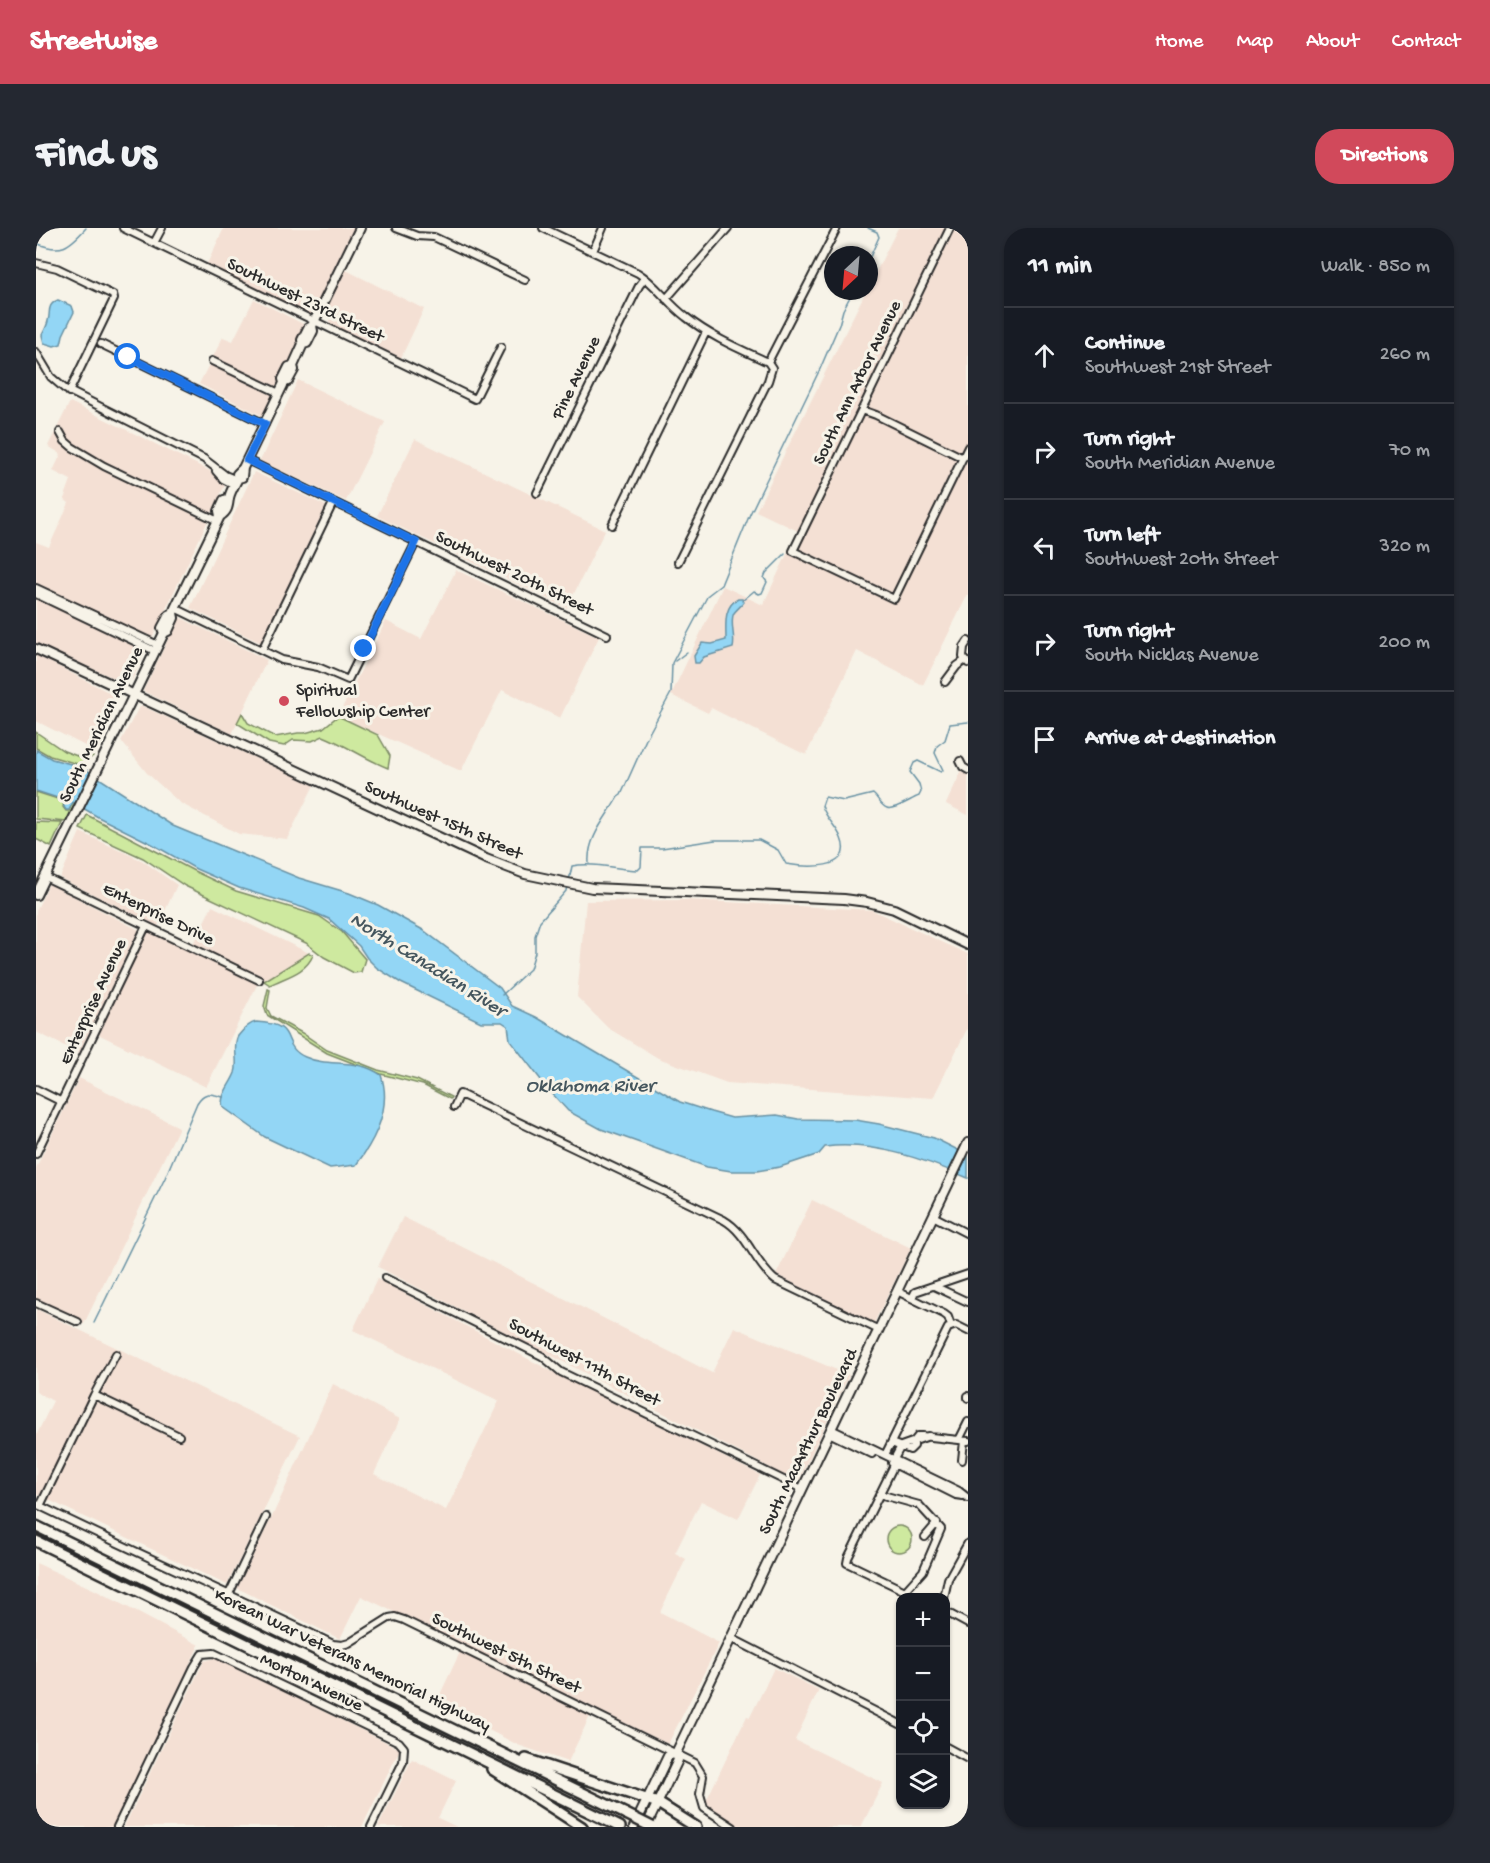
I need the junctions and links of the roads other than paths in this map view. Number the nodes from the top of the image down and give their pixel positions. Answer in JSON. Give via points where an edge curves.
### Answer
{"nodes":[{"id":1,"x":123,"y":228,"type":"edge"},
{"id":2,"x":162,"y":228,"type":"edge"},
{"id":3,"x":360,"y":228,"type":"edge"},
{"id":4,"x":396,"y":228,"type":"edge"},
{"id":5,"x":543,"y":228,"type":"edge"},
{"id":6,"x":603,"y":228,"type":"edge"},
{"id":7,"x":728,"y":228,"type":"edge"},
{"id":8,"x":837,"y":228,"type":"edge"},
{"id":9,"x":950,"y":228,"type":"edge"},
{"id":10,"x":154,"y":243,"type":"junction"},
{"id":11,"x":593,"y":251,"type":"junction"},
{"id":12,"x":36,"y":263,"type":"edge"},
{"id":13,"x":645,"y":278,"type":"junction"},
{"id":14,"x":525,"y":280,"type":"dead end"},
{"id":15,"x":666,"y":299,"type":"junction"},
{"id":16,"x":313,"y":324,"type":"junction"},
{"id":17,"x":706,"y":332,"type":"junction"},
{"id":18,"x":100,"y":344,"type":"dead end"},
{"id":19,"x":501,"y":347,"type":"dead end"},
{"id":20,"x":36,"y":352,"type":"edge"},
{"id":21,"x":212,"y":361,"type":"dead end"},
{"id":22,"x":768,"y":362,"type":"junction"},
{"id":23,"x":69,"y":392,"type":"junction"},
{"id":24,"x":279,"y":393,"type":"junction"},
{"id":25,"x":861,"y":410,"type":"junction"},
{"id":26,"x":265,"y":424,"type":"junction"},
{"id":27,"x":60,"y":432,"type":"dead end"},
{"id":28,"x":968,"y":447,"type":"edge"},
{"id":29,"x":963,"y":458,"type":"junction"},
{"id":30,"x":245,"y":464,"type":"junction"},
{"id":31,"x":237,"y":481,"type":"junction"},
{"id":32,"x":537,"y":493,"type":"dead end"},
{"id":33,"x":333,"y":502,"type":"junction"},
{"id":34,"x":219,"y":518,"type":"junction"},
{"id":35,"x":612,"y":525,"type":"dead end"},
{"id":36,"x":416,"y":542,"type":"junction"},
{"id":37,"x":678,"y":562,"type":"dead end"},
{"id":38,"x":36,"y":588,"type":"edge"},
{"id":39,"x":36,"y":594,"type":"edge"},
{"id":40,"x":59,"y":602,"type":"junction"},
{"id":41,"x":174,"y":611,"type":"junction"},
{"id":42,"x":607,"y":635,"type":"dead end"},
{"id":43,"x":968,"y":641,"type":"edge"},
{"id":44,"x":156,"y":648,"type":"junction"},
{"id":45,"x":36,"y":649,"type":"edge"},
{"id":46,"x":262,"y":650,"type":"junction"},
{"id":47,"x":966,"y":662,"type":"edge"},
{"id":48,"x":945,"y":682,"type":"dead end"},
{"id":49,"x":134,"y":695,"type":"junction"},
{"id":50,"x":960,"y":761,"type":"dead end"},
{"id":51,"x":968,"y":770,"type":"edge"},
{"id":52,"x":45,"y":877,"type":"junction"},
{"id":53,"x":36,"y":896,"type":"edge"},
{"id":54,"x":146,"y":926,"type":"junction"},
{"id":55,"x":968,"y":945,"type":"edge"},
{"id":56,"x":259,"y":980,"type":"dead end"},
{"id":57,"x":36,"y":1089,"type":"edge"},
{"id":58,"x":62,"y":1102,"type":"junction"},
{"id":59,"x":454,"y":1107,"type":"dead end"},
{"id":60,"x":968,"y":1143,"type":"edge"},
{"id":61,"x":36,"y":1154,"type":"edge"},
{"id":62,"x":933,"y":1216,"type":"junction"},
{"id":63,"x":968,"y":1234,"type":"edge"},
{"id":64,"x":968,"y":1274,"type":"edge"},
{"id":65,"x":385,"y":1278,"type":"dead end"},
{"id":66,"x":934,"y":1286,"type":"junction"},
{"id":67,"x":897,"y":1291,"type":"junction"},
{"id":68,"x":912,"y":1298,"type":"junction"},
{"id":69,"x":968,"y":1302,"type":"edge"},
{"id":70,"x":36,"y":1303,"type":"edge"},
{"id":71,"x":78,"y":1322,"type":"dead end"},
{"id":72,"x":950,"y":1327,"type":"junction"},
{"id":73,"x":879,"y":1330,"type":"junction"},
{"id":74,"x":968,"y":1331,"type":"edge"},
{"id":75,"x":116,"y":1354,"type":"dead end"},
{"id":76,"x":94,"y":1395,"type":"junction"},
{"id":77,"x":968,"y":1422,"type":"edge"},
{"id":78,"x":830,"y":1431,"type":"junction"},
{"id":79,"x":179,"y":1436,"type":"dead end"},
{"id":80,"x":964,"y":1441,"type":"edge"},
{"id":81,"x":891,"y":1443,"type":"junction"},
{"id":82,"x":900,"y":1448,"type":"junction"},
{"id":83,"x":885,"y":1455,"type":"junction"},
{"id":84,"x":962,"y":1460,"type":"dead end"},
{"id":85,"x":894,"y":1462,"type":"junction"},
{"id":86,"x":802,"y":1489,"type":"junction"},
{"id":87,"x":879,"y":1494,"type":"junction"},
{"id":88,"x":966,"y":1497,"type":"edge"},
{"id":89,"x":38,"y":1505,"type":"edge"},
{"id":90,"x":266,"y":1517,"type":"dead end"},
{"id":91,"x":937,"y":1523,"type":"junction"},
{"id":92,"x":36,"y":1526,"type":"edge"},
{"id":93,"x":925,"y":1537,"type":"dead end"},
{"id":94,"x":36,"y":1541,"type":"edge"},
{"id":95,"x":968,"y":1544,"type":"edge"},
{"id":96,"x":945,"y":1593,"type":"edge"},
{"id":97,"x":228,"y":1594,"type":"junction"},
{"id":98,"x":950,"y":1615,"type":"edge"},
{"id":99,"x":968,"y":1624,"type":"edge"},
{"id":100,"x":731,"y":1638,"type":"junction"},
{"id":101,"x":896,"y":1722,"type":"edge"},
{"id":102,"x":462,"y":1733,"type":"junction"},
{"id":103,"x":950,"y":1750,"type":"edge"},
{"id":104,"x":468,"y":1752,"type":"junction"},
{"id":105,"x":676,"y":1753,"type":"junction"},
{"id":106,"x":968,"y":1759,"type":"edge"},
{"id":107,"x":648,"y":1800,"type":"junction"},
{"id":108,"x":658,"y":1803,"type":"junction"},
{"id":109,"x":117,"y":1827,"type":"edge"},
{"id":110,"x":371,"y":1827,"type":"edge"},
{"id":111,"x":582,"y":1827,"type":"edge"},
{"id":112,"x":620,"y":1827,"type":"edge"},
{"id":113,"x":634,"y":1827,"type":"edge"},
{"id":114,"x":646,"y":1827,"type":"edge"},
{"id":115,"x":652,"y":1827,"type":"edge"},
{"id":116,"x":696,"y":1827,"type":"edge"},
{"id":117,"x":733,"y":1827,"type":"edge"}],
"edges":[{"from":1,"to":10,"type":"street","name":"Southwest 23rd Street"},
{"from":2,"to":10,"type":"street"},
{"from":3,"to":16,"type":"main road","name":"South Meridian Avenue"},
{"from":4,"to":14,"type":"street","via":[[434,237]]},
{"from":5,"to":11,"type":"street"},
{"from":6,"to":11,"type":"street"},
{"from":7,"to":15,"type":"street"},
{"from":8,"to":22,"type":"street"},
{"from":9,"to":25,"type":"street","name":"South Ann Arbor Avenue"},
{"from":10,"to":16,"type":"street","name":"Southwest 23rd Street"},
{"from":11,"to":13,"type":"street"},
{"from":12,"to":23,"type":"street","via":[[57,268],[113,295]]},
{"from":13,"to":15,"type":"street"},
{"from":13,"to":32,"type":"street","name":"Pine Avenue"},
{"from":15,"to":17,"type":"street"},
{"from":16,"to":19,"type":"street","name":"Southwest 23rd Street","via":[[475,399]]},
{"from":16,"to":24,"type":"main road","name":"South Meridian Avenue","via":[[294,370]]},
{"from":17,"to":22,"type":"street"},
{"from":17,"to":35,"type":"street"},
{"from":18,"to":26,"type":"street"},
{"from":20,"to":23,"type":"street","via":[[51,378]]},
{"from":21,"to":24,"type":"street"},
{"from":22,"to":37,"type":"street","via":[[771,374]]},
{"from":23,"to":31,"type":"street","via":[[210,463]]},
{"from":24,"to":26,"type":"main road","name":"South Meridian Avenue"},
{"from":25,"to":29,"type":"street"},
{"from":25,"to":29,"type":"street","name":"South Ann Arbor Avenue","via":[[793,551],[894,599]]},
{"from":26,"to":30,"type":"main road","name":"South Meridian Avenue"},
{"from":27,"to":34,"type":"street","via":[[72,447],[104,466]]},
{"from":28,"to":29,"type":"street"},
{"from":30,"to":31,"type":"main road","name":"South Meridian Avenue"},
{"from":30,"to":33,"type":"street","name":"Southwest 20th Street"},
{"from":31,"to":34,"type":"main road","name":"South Meridian Avenue","via":[[230,503]]},
{"from":33,"to":36,"type":"street","name":"Southwest 20th Street"},
{"from":33,"to":46,"type":"street"},
{"from":34,"to":41,"type":"main road","name":"South Meridian Avenue"},
{"from":36,"to":42,"type":"street","name":"Southwest 20th Street"},
{"from":36,"to":46,"type":"street","via":[[348,680],[318,667],[287,662]]},
{"from":38,"to":40,"type":"street"},
{"from":39,"to":40,"type":"street"},
{"from":40,"to":44,"type":"street"},
{"from":41,"to":44,"type":"main road","name":"South Meridian Avenue","via":[[168,631]]},
{"from":41,"to":46,"type":"street"},
{"from":43,"to":47,"type":"street","via":[[963,652]]},
{"from":44,"to":49,"type":"main road","name":"South Meridian Avenue"},
{"from":45,"to":49,"type":"main road","name":"Southwest 15th Street"},
{"from":47,"to":48,"type":"street"},
{"from":49,"to":52,"type":"main road","name":"South Meridian Avenue"},
{"from":49,"to":55,"type":"main road","name":"Southwest 15th Street","via":[[486,859],[543,879],[592,888],[867,902],[894,909]]},
{"from":50,"to":51,"type":"street"},
{"from":52,"to":53,"type":"main road","name":"South Meridian Avenue"},
{"from":52,"to":54,"type":"street","name":"Enterprise Drive"},
{"from":54,"to":56,"type":"street","name":"Enterprise Drive"},
{"from":54,"to":58,"type":"street","name":"Enterprise Avenue"},
{"from":57,"to":58,"type":"street"},
{"from":58,"to":61,"type":"street","name":"Enterprise Avenue"},
{"from":59,"to":73,"type":"street","via":[[460,1094],[724,1220],[735,1227],[775,1280]]},
{"from":60,"to":62,"type":"main road","name":"South MacArthur Boulevard"},
{"from":62,"to":63,"type":"street"},
{"from":62,"to":67,"type":"main road","name":"South MacArthur Boulevard"},
{"from":64,"to":66,"type":"street"},
{"from":65,"to":86,"type":"street","name":"Southwest 11th Street","via":[[542,1356],[561,1372]]},
{"from":66,"to":68,"type":"street","via":[[915,1292]]},
{"from":66,"to":69,"type":"street"},
{"from":67,"to":68,"type":"street"},
{"from":67,"to":73,"type":"main road","name":"South MacArthur Boulevard"},
{"from":68,"to":72,"type":"street","via":[[944,1314]]},
{"from":70,"to":71,"type":"street"},
{"from":72,"to":74,"type":"street","via":[[956,1325]]},
{"from":72,"to":81,"type":"street","via":[[909,1400]]},
{"from":73,"to":78,"type":"main road","name":"South MacArthur Boulevard"},
{"from":75,"to":76,"type":"street"},
{"from":76,"to":79,"type":"street"},
{"from":76,"to":89,"type":"street"},
{"from":77,"to":80,"type":"street"},
{"from":78,"to":83,"type":"street"},
{"from":78,"to":85,"type":"street"},
{"from":78,"to":86,"type":"main road","name":"South MacArthur Boulevard"},
{"from":80,"to":82,"type":"street","via":[[929,1436]]},
{"from":80,"to":84,"type":"street"},
{"from":81,"to":82,"type":"street"},
{"from":81,"to":83,"type":"street"},
{"from":82,"to":85,"type":"street"},
{"from":83,"to":85,"type":"street"},
{"from":85,"to":87,"type":"street"},
{"from":85,"to":88,"type":"street"},
{"from":86,"to":100,"type":"main road","name":"South MacArthur Boulevard"},
{"from":87,"to":91,"type":"street","via":[[919,1505]]},
{"from":87,"to":91,"type":"street","via":[[847,1563],[891,1586],[905,1591],[923,1571],[941,1532]]},
{"from":89,"to":97,"type":"street","name":"Southwest 5th Street"},
{"from":90,"to":97,"type":"street"},
{"from":91,"to":93,"type":"street"},
{"from":92,"to":102,"type":"highway","name":"Korean War Veterans Memorial Highway"},
{"from":94,"to":104,"type":"highway","name":"Korean War Veterans Memorial Highway"},
{"from":95,"to":96,"type":"street","via":[[948,1579]]},
{"from":97,"to":105,"type":"street","name":"Southwest 5th Street","via":[[338,1645],[349,1643],[386,1619],[399,1618]]},
{"from":98,"to":99,"type":"street"},
{"from":100,"to":101,"type":"street"},
{"from":100,"to":105,"type":"main road","name":"South MacArthur Boulevard"},
{"from":102,"to":107,"type":"highway","via":[[533,1762]]},
{"from":102,"to":115,"type":"highway","name":"Korean War Veterans Memorial Highway","bridge":true},
{"from":103,"to":106,"type":"street"},
{"from":104,"to":111,"type":"highway"},
{"from":104,"to":112,"type":"highway","name":"Korean War Veterans Memorial Highway"},
{"from":105,"to":107,"type":"main road","name":"South MacArthur Boulevard","via":[[668,1756]]},
{"from":105,"to":108,"type":"main road","name":"South MacArthur Boulevard","via":[[678,1761]]},
{"from":105,"to":117,"type":"street","name":"Southwest 5th Street","via":[[695,1762],[704,1776],[700,1798],[704,1808]]},
{"from":107,"to":108,"type":"highway"},
{"from":107,"to":113,"type":"main road","name":"South MacArthur Boulevard"},
{"from":108,"to":114,"type":"main road","name":"South MacArthur Boulevard"},
{"from":108,"to":116,"type":"highway"},
{"from":109,"to":110,"type":"street","name":"Morton Avenue","via":[[202,1654],[214,1653],[399,1742],[404,1748],[403,1762]]}]}
